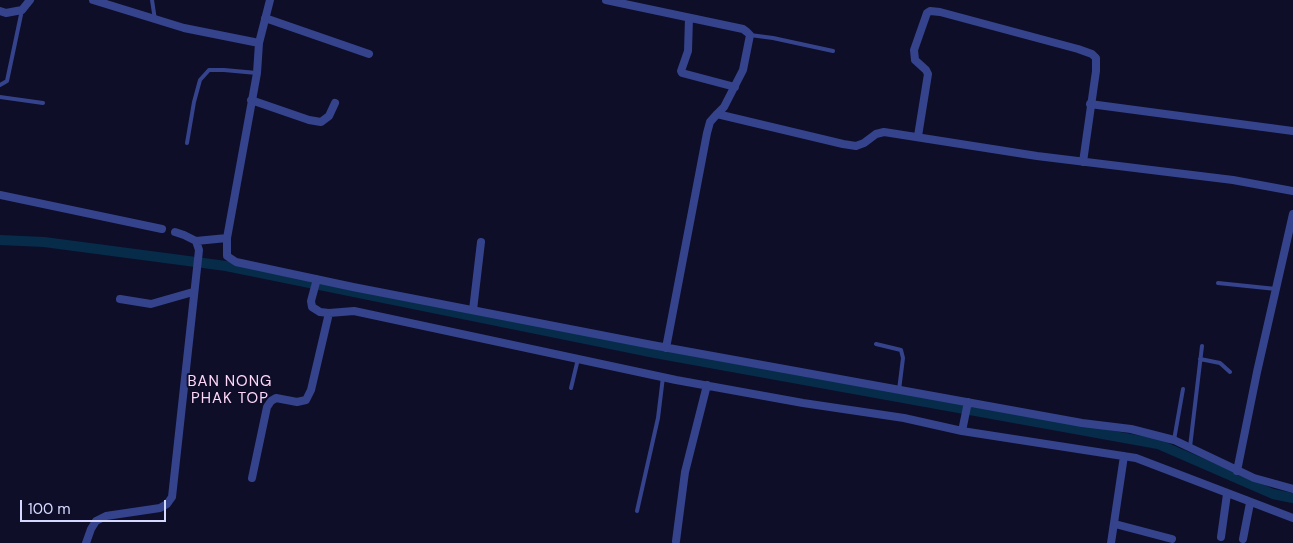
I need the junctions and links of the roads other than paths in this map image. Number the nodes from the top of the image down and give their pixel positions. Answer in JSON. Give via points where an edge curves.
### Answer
{"nodes":[{"id":1,"x":30,"y":0,"type":"edge"},
{"id":2,"x":93,"y":0,"type":"edge"},
{"id":3,"x":152,"y":0,"type":"edge"},
{"id":4,"x":270,"y":0,"type":"edge"},
{"id":5,"x":606,"y":0,"type":"edge"},
{"id":6,"x":22,"y":10,"type":"junction"},
{"id":7,"x":0,"y":11,"type":"edge"},
{"id":8,"x":265,"y":18,"type":"junction"},
{"id":9,"x":689,"y":18,"type":"junction"},
{"id":10,"x":155,"y":20,"type":"junction"},
{"id":11,"x":750,"y":36,"type":"junction"},
{"id":12,"x":259,"y":44,"type":"junction"},
{"id":13,"x":833,"y":51,"type":"dead end"},
{"id":14,"x":369,"y":54,"type":"dead end"},
{"id":15,"x":256,"y":73,"type":"junction"},
{"id":16,"x":0,"y":85,"type":"edge"},
{"id":17,"x":735,"y":87,"type":"junction"},
{"id":18,"x":0,"y":97,"type":"edge"},
{"id":19,"x":251,"y":100,"type":"junction"},
{"id":20,"x":42,"y":103,"type":"dead end"},
{"id":21,"x":334,"y":103,"type":"dead end"},
{"id":22,"x":1090,"y":104,"type":"junction"},
{"id":23,"x":718,"y":114,"type":"junction"},
{"id":24,"x":1293,"y":131,"type":"edge"},
{"id":25,"x":918,"y":136,"type":"junction"},
{"id":26,"x":187,"y":143,"type":"dead end"},
{"id":27,"x":1084,"y":162,"type":"junction"},
{"id":28,"x":1293,"y":191,"type":"edge"},
{"id":29,"x":0,"y":195,"type":"edge"},
{"id":30,"x":1293,"y":214,"type":"edge"},
{"id":31,"x":162,"y":229,"type":"dead end"},
{"id":32,"x":175,"y":232,"type":"dead end"},
{"id":33,"x":227,"y":238,"type":"junction"},
{"id":34,"x":196,"y":241,"type":"junction"},
{"id":35,"x":481,"y":242,"type":"dead end"},
{"id":36,"x":1284,"y":251,"type":"junction"},
{"id":37,"x":1293,"y":253,"type":"edge"},
{"id":38,"x":316,"y":280,"type":"junction"},
{"id":39,"x":1218,"y":283,"type":"dead end"},
{"id":40,"x":194,"y":288,"type":"junction"},
{"id":41,"x":1276,"y":289,"type":"junction"},
{"id":42,"x":120,"y":299,"type":"dead end"},
{"id":43,"x":473,"y":310,"type":"junction"},
{"id":44,"x":329,"y":312,"type":"junction"},
{"id":45,"x":876,"y":344,"type":"dead end"},
{"id":46,"x":1202,"y":346,"type":"dead end"},
{"id":47,"x":666,"y":348,"type":"junction"},
{"id":48,"x":578,"y":359,"type":"junction"},
{"id":49,"x":1200,"y":359,"type":"junction"},
{"id":50,"x":1230,"y":372,"type":"dead end"},
{"id":51,"x":663,"y":377,"type":"junction"},
{"id":52,"x":707,"y":385,"type":"junction"},
{"id":53,"x":571,"y":388,"type":"dead end"},
{"id":54,"x":1183,"y":389,"type":"dead end"},
{"id":55,"x":898,"y":390,"type":"junction"},
{"id":56,"x":968,"y":404,"type":"junction"},
{"id":57,"x":962,"y":430,"type":"junction"},
{"id":58,"x":1174,"y":440,"type":"junction"},
{"id":59,"x":1190,"y":447,"type":"junction"},
{"id":60,"x":1124,"y":456,"type":"junction"},
{"id":61,"x":1237,"y":471,"type":"junction"},
{"id":62,"x":252,"y":478,"type":"dead end"},
{"id":63,"x":1293,"y":489,"type":"edge"},
{"id":64,"x":1228,"y":494,"type":"junction"},
{"id":65,"x":1250,"y":502,"type":"junction"},
{"id":66,"x":637,"y":511,"type":"dead end"},
{"id":67,"x":1293,"y":518,"type":"edge"},
{"id":68,"x":1115,"y":524,"type":"junction"},
{"id":69,"x":1221,"y":537,"type":"dead end"},
{"id":70,"x":1172,"y":539,"type":"dead end"},
{"id":71,"x":1243,"y":539,"type":"dead end"},
{"id":72,"x":676,"y":541,"type":"dead end"},
{"id":73,"x":86,"y":543,"type":"edge"},
{"id":74,"x":1111,"y":543,"type":"edge"}],
"edges":[{"from":1,"to":6,"type":"street"},
{"from":2,"to":10,"type":"street"},
{"from":3,"to":10,"type":"lane"},
{"from":4,"to":8,"type":"street"},
{"from":5,"to":9,"type":"street"},
{"from":6,"to":7,"type":"street"},
{"from":6,"to":16,"type":"lane","via":[[7,80]]},
{"from":8,"to":12,"type":"street"},
{"from":8,"to":14,"type":"street"},
{"from":9,"to":11,"type":"street","via":[[743,29]]},
{"from":9,"to":17,"type":"street","via":[[688,51],[682,73]]},
{"from":10,"to":12,"type":"street"},
{"from":11,"to":13,"type":"lane"},
{"from":11,"to":17,"type":"street","via":[[743,70]]},
{"from":12,"to":15,"type":"street"},
{"from":15,"to":19,"type":"street"},
{"from":15,"to":26,"type":"lane","via":[[209,70],[200,80]]},
{"from":17,"to":23,"type":"street"},
{"from":18,"to":20,"type":"lane"},
{"from":19,"to":21,"type":"street","via":[[321,122],[329,116]]},
{"from":19,"to":33,"type":"street"},
{"from":22,"to":24,"type":"street"},
{"from":22,"to":25,"type":"street","via":[[1096,71],[1096,58],[1092,54],[930,11],[913,55],[928,74]]},
{"from":22,"to":27,"type":"street"},
{"from":23,"to":25,"type":"street","via":[[856,146],[884,132]]},
{"from":23,"to":47,"type":"street","via":[[712,119],[707,133]]},
{"from":25,"to":27,"type":"street"},
{"from":27,"to":28,"type":"street","via":[[1234,180]]},
{"from":29,"to":31,"type":"street"},
{"from":30,"to":36,"type":"street"},
{"from":32,"to":34,"type":"street"},
{"from":33,"to":34,"type":"street"},
{"from":33,"to":38,"type":"street","via":[[227,256],[236,262]]},
{"from":34,"to":40,"type":"street","via":[[199,250]]},
{"from":35,"to":43,"type":"street"},
{"from":36,"to":37,"type":"lane"},
{"from":36,"to":41,"type":"street"},
{"from":38,"to":43,"type":"street"},
{"from":38,"to":44,"type":"street","via":[[312,307],[320,312]]},
{"from":39,"to":41,"type":"lane"},
{"from":40,"to":42,"type":"street","via":[[151,304]]},
{"from":40,"to":73,"type":"street","via":[[172,497],[160,508],[106,516],[96,521]]},
{"from":41,"to":61,"type":"street"},
{"from":43,"to":47,"type":"street"},
{"from":44,"to":48,"type":"street","via":[[354,312]]},
{"from":44,"to":62,"type":"street","via":[[311,390],[306,400],[297,402],[276,398],[271,401]]},
{"from":45,"to":55,"type":"lane","via":[[901,350],[903,358]]},
{"from":46,"to":49,"type":"lane"},
{"from":47,"to":55,"type":"street"},
{"from":48,"to":51,"type":"street"},
{"from":48,"to":53,"type":"lane"},
{"from":49,"to":50,"type":"lane","via":[[1220,363]]},
{"from":49,"to":59,"type":"lane"},
{"from":51,"to":52,"type":"street"},
{"from":51,"to":66,"type":"lane","via":[[658,418]]},
{"from":52,"to":57,"type":"street"},
{"from":52,"to":72,"type":"street","via":[[686,472]]},
{"from":54,"to":58,"type":"lane"},
{"from":55,"to":56,"type":"street"},
{"from":56,"to":57,"type":"street"},
{"from":56,"to":58,"type":"street","via":[[1131,429]]},
{"from":57,"to":60,"type":"street"},
{"from":58,"to":59,"type":"street"},
{"from":59,"to":61,"type":"street"},
{"from":60,"to":64,"type":"street"},
{"from":60,"to":68,"type":"street"},
{"from":61,"to":63,"type":"street"},
{"from":64,"to":65,"type":"street"},
{"from":64,"to":69,"type":"street"},
{"from":65,"to":67,"type":"street"},
{"from":65,"to":71,"type":"street"},
{"from":68,"to":70,"type":"street"},
{"from":68,"to":74,"type":"street"}]}
